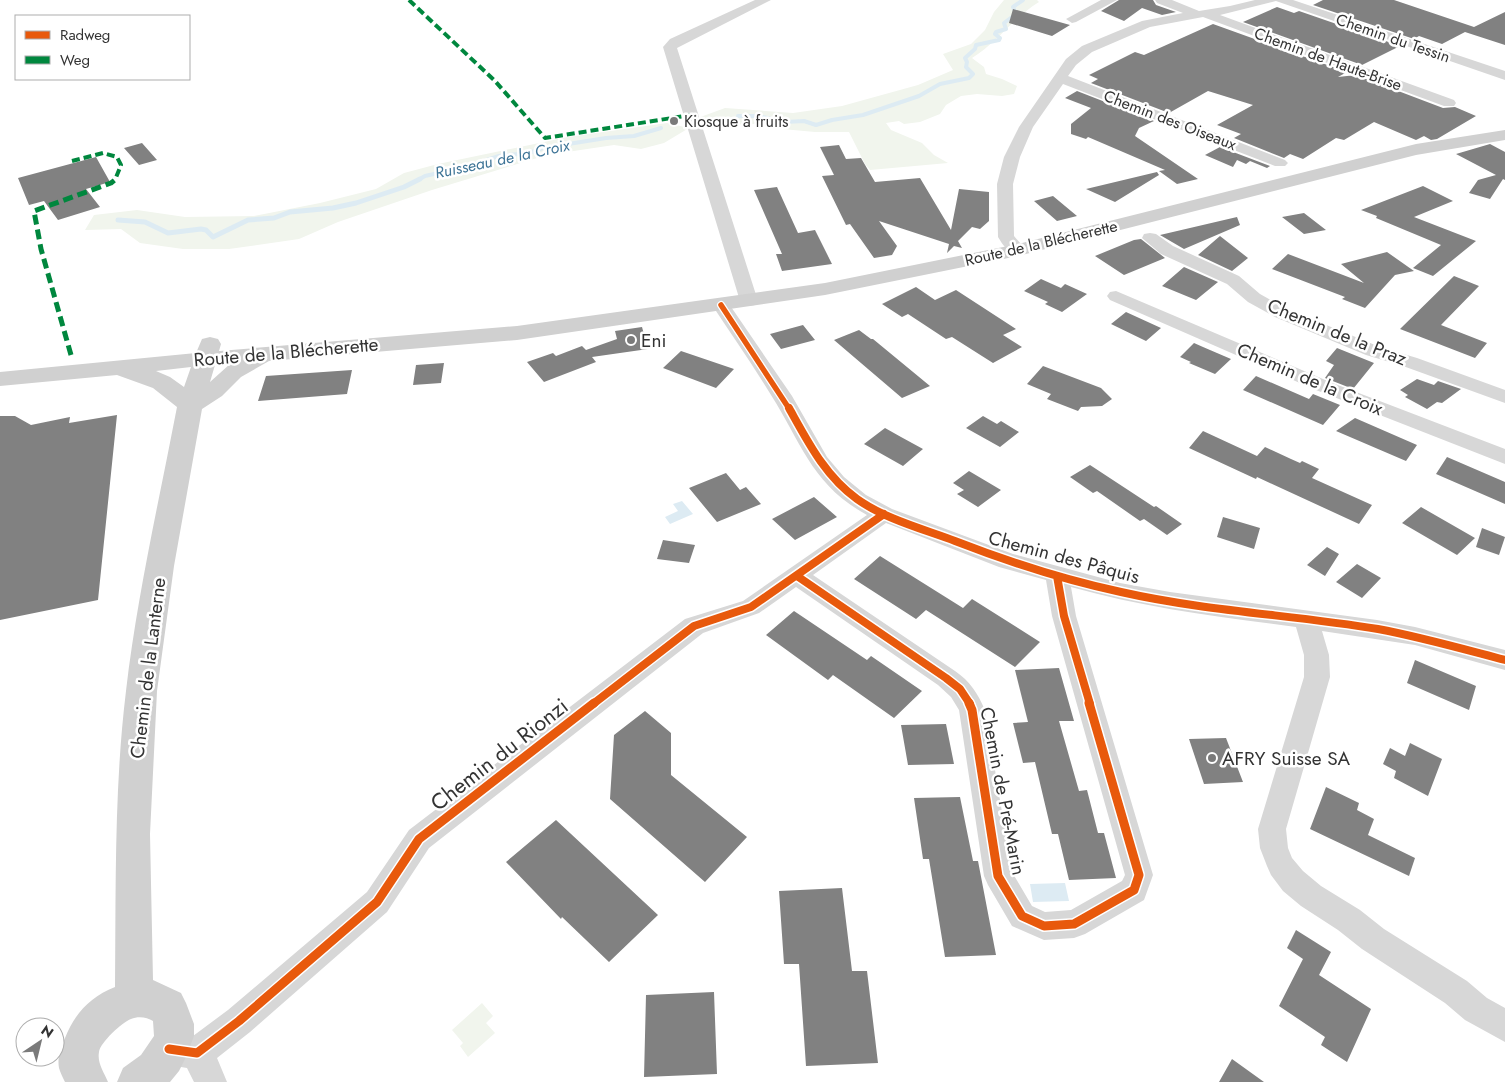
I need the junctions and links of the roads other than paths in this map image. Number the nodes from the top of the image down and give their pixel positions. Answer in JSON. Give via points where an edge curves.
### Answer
{"nodes":[{"id":1,"x":765,"y":0,"type":"edge"},
{"id":2,"x":1111,"y":0,"type":"edge"},
{"id":3,"x":1161,"y":0,"type":"edge"},
{"id":4,"x":1270,"y":0,"type":"edge"},
{"id":5,"x":1281,"y":0,"type":"edge"},
{"id":6,"x":1204,"y":15,"type":"junction"},
{"id":7,"x":1072,"y":19,"type":"dead end"},
{"id":8,"x":1505,"y":76,"type":"edge"},
{"id":9,"x":1060,"y":78,"type":"junction"},
{"id":10,"x":1449,"y":103,"type":"dead end"},
{"id":11,"x":1505,"y":135,"type":"edge"},
{"id":12,"x":1280,"y":163,"type":"dead end"},
{"id":13,"x":1150,"y":238,"type":"dead end"},
{"id":14,"x":1018,"y":250,"type":"junction"},
{"id":15,"x":1116,"y":296,"type":"dead end"},
{"id":16,"x":749,"y":301,"type":"junction"},
{"id":17,"x":721,"y":305,"type":"junction"},
{"id":18,"x":572,"y":323,"type":"junction"},
{"id":19,"x":207,"y":351,"type":"junction"},
{"id":20,"x":272,"y":353,"type":"junction"},
{"id":21,"x":0,"y":362,"type":"edge"},
{"id":22,"x":67,"y":364,"type":"junction"},
{"id":23,"x":113,"y":369,"type":"junction"},
{"id":24,"x":0,"y":379,"type":"edge"},
{"id":25,"x":1505,"y":397,"type":"edge"},
{"id":26,"x":190,"y":405,"type":"junction"},
{"id":27,"x":1505,"y":458,"type":"edge"},
{"id":28,"x":884,"y":514,"type":"junction"},
{"id":29,"x":797,"y":576,"type":"junction"},
{"id":30,"x":1057,"y":576,"type":"junction"},
{"id":31,"x":1306,"y":620,"type":"junction"},
{"id":32,"x":1505,"y":660,"type":"edge"},
{"id":33,"x":134,"y":999,"type":"junction"},
{"id":34,"x":1505,"y":1026,"type":"edge"},
{"id":35,"x":183,"y":1051,"type":"junction"},
{"id":36,"x":88,"y":1082,"type":"edge"},
{"id":37,"x":137,"y":1082,"type":"edge"},
{"id":38,"x":211,"y":1082,"type":"edge"}],
"edges":[{"from":1,"to":16,"type":"street","via":[[680,39],[670,47]]},
{"from":2,"to":7,"type":"street"},
{"from":3,"to":6,"type":"street","name":"Chemin de Haute-Brise"},
{"from":4,"to":6,"type":"street"},
{"from":5,"to":8,"type":"street","name":"Chemin du Tessin"},
{"from":6,"to":9,"type":"street","via":[[1155,22],[1115,36],[1082,52]]},
{"from":6,"to":10,"type":"street","name":"Chemin de Haute-Brise"},
{"from":9,"to":12,"type":"street","name":"Chemin des Oiseaux"},
{"from":9,"to":14,"type":"street","via":[[1019,138],[1007,172],[1004,226],[1006,237]]},
{"from":11,"to":14,"type":"main road","name":"Route de la Blécherette","via":[[1398,154]]},
{"from":13,"to":25,"type":"street","name":"Chemin de la Praz","via":[[1167,250],[1233,280],[1254,298],[1281,314]]},
{"from":14,"to":16,"type":"main road","name":"Route de la Blécherette"},
{"from":15,"to":27,"type":"street","name":"Chemin de la Croix","via":[[1323,386]]},
{"from":16,"to":17,"type":"main road","name":"Route de la Blécherette"},
{"from":17,"to":18,"type":"main road","name":"Route de la Blécherette"},
{"from":17,"to":28,"type":"street","name":"Chemin des Pâquis","via":[[836,482],[858,500]]},
{"from":18,"to":19,"type":"main road","name":"Route de la Blécherette","via":[[427,327]]},
{"from":18,"to":20,"type":"main road","name":"Route de la Blécherette","via":[[517,333]]},
{"from":19,"to":20,"type":"main road","name":"Route de la Blécherette"},
{"from":19,"to":22,"type":"main road","name":"Route de la Blécherette"},
{"from":19,"to":23,"type":"main road","name":"Route de la Blécherette"},
{"from":19,"to":26,"type":"main road","name":"Chemin de la Lanterne"},
{"from":20,"to":26,"type":"main road","via":[[233,372],[214,391]]},
{"from":21,"to":22,"type":"main road","name":"Route de la Blécherette"},
{"from":22,"to":23,"type":"main road","name":"Route de la Blécherette"},
{"from":22,"to":24,"type":"main road","name":"Route de la Blécherette"},
{"from":23,"to":26,"type":"main road","via":[[159,380]]},
{"from":26,"to":33,"type":"main road","name":"Chemin de la Lanterne","via":[[158,575],[141,691],[133,834]]},
{"from":28,"to":29,"type":"street","name":"Chemin du Rionzi"},
{"from":28,"to":30,"type":"street","name":"Chemin des Pâquis","via":[[954,542]]},
{"from":29,"to":30,"type":"street","name":"Chemin de Pré-Marin","via":[[941,674],[967,698],[972,710],[998,876],[1022,916],[1044,926],[1074,924],[1082,920],[1134,890],[1139,875],[1064,616]]},
{"from":29,"to":35,"type":"street","name":"Chemin du Rionzi","via":[[751,607],[694,626],[419,839],[377,902],[239,1021]]},
{"from":30,"to":31,"type":"street","name":"Chemin des Pâquis","via":[[1170,601]]},
{"from":31,"to":32,"type":"street","name":"Chemin des Pâquis","via":[[1415,636]]},
{"from":31,"to":34,"type":"street","via":[[1318,652],[1318,677],[1272,829],[1274,848],[1281,866],[1311,896]]},
{"from":33,"to":35,"type":"main road","via":[[148,998],[169,1010]]},
{"from":33,"to":36,"type":"main road","via":[[118,1004],[104,1014],[82,1040],[79,1069]]},
{"from":35,"to":37,"type":"main road"},
{"from":35,"to":38,"type":"street"}]}
